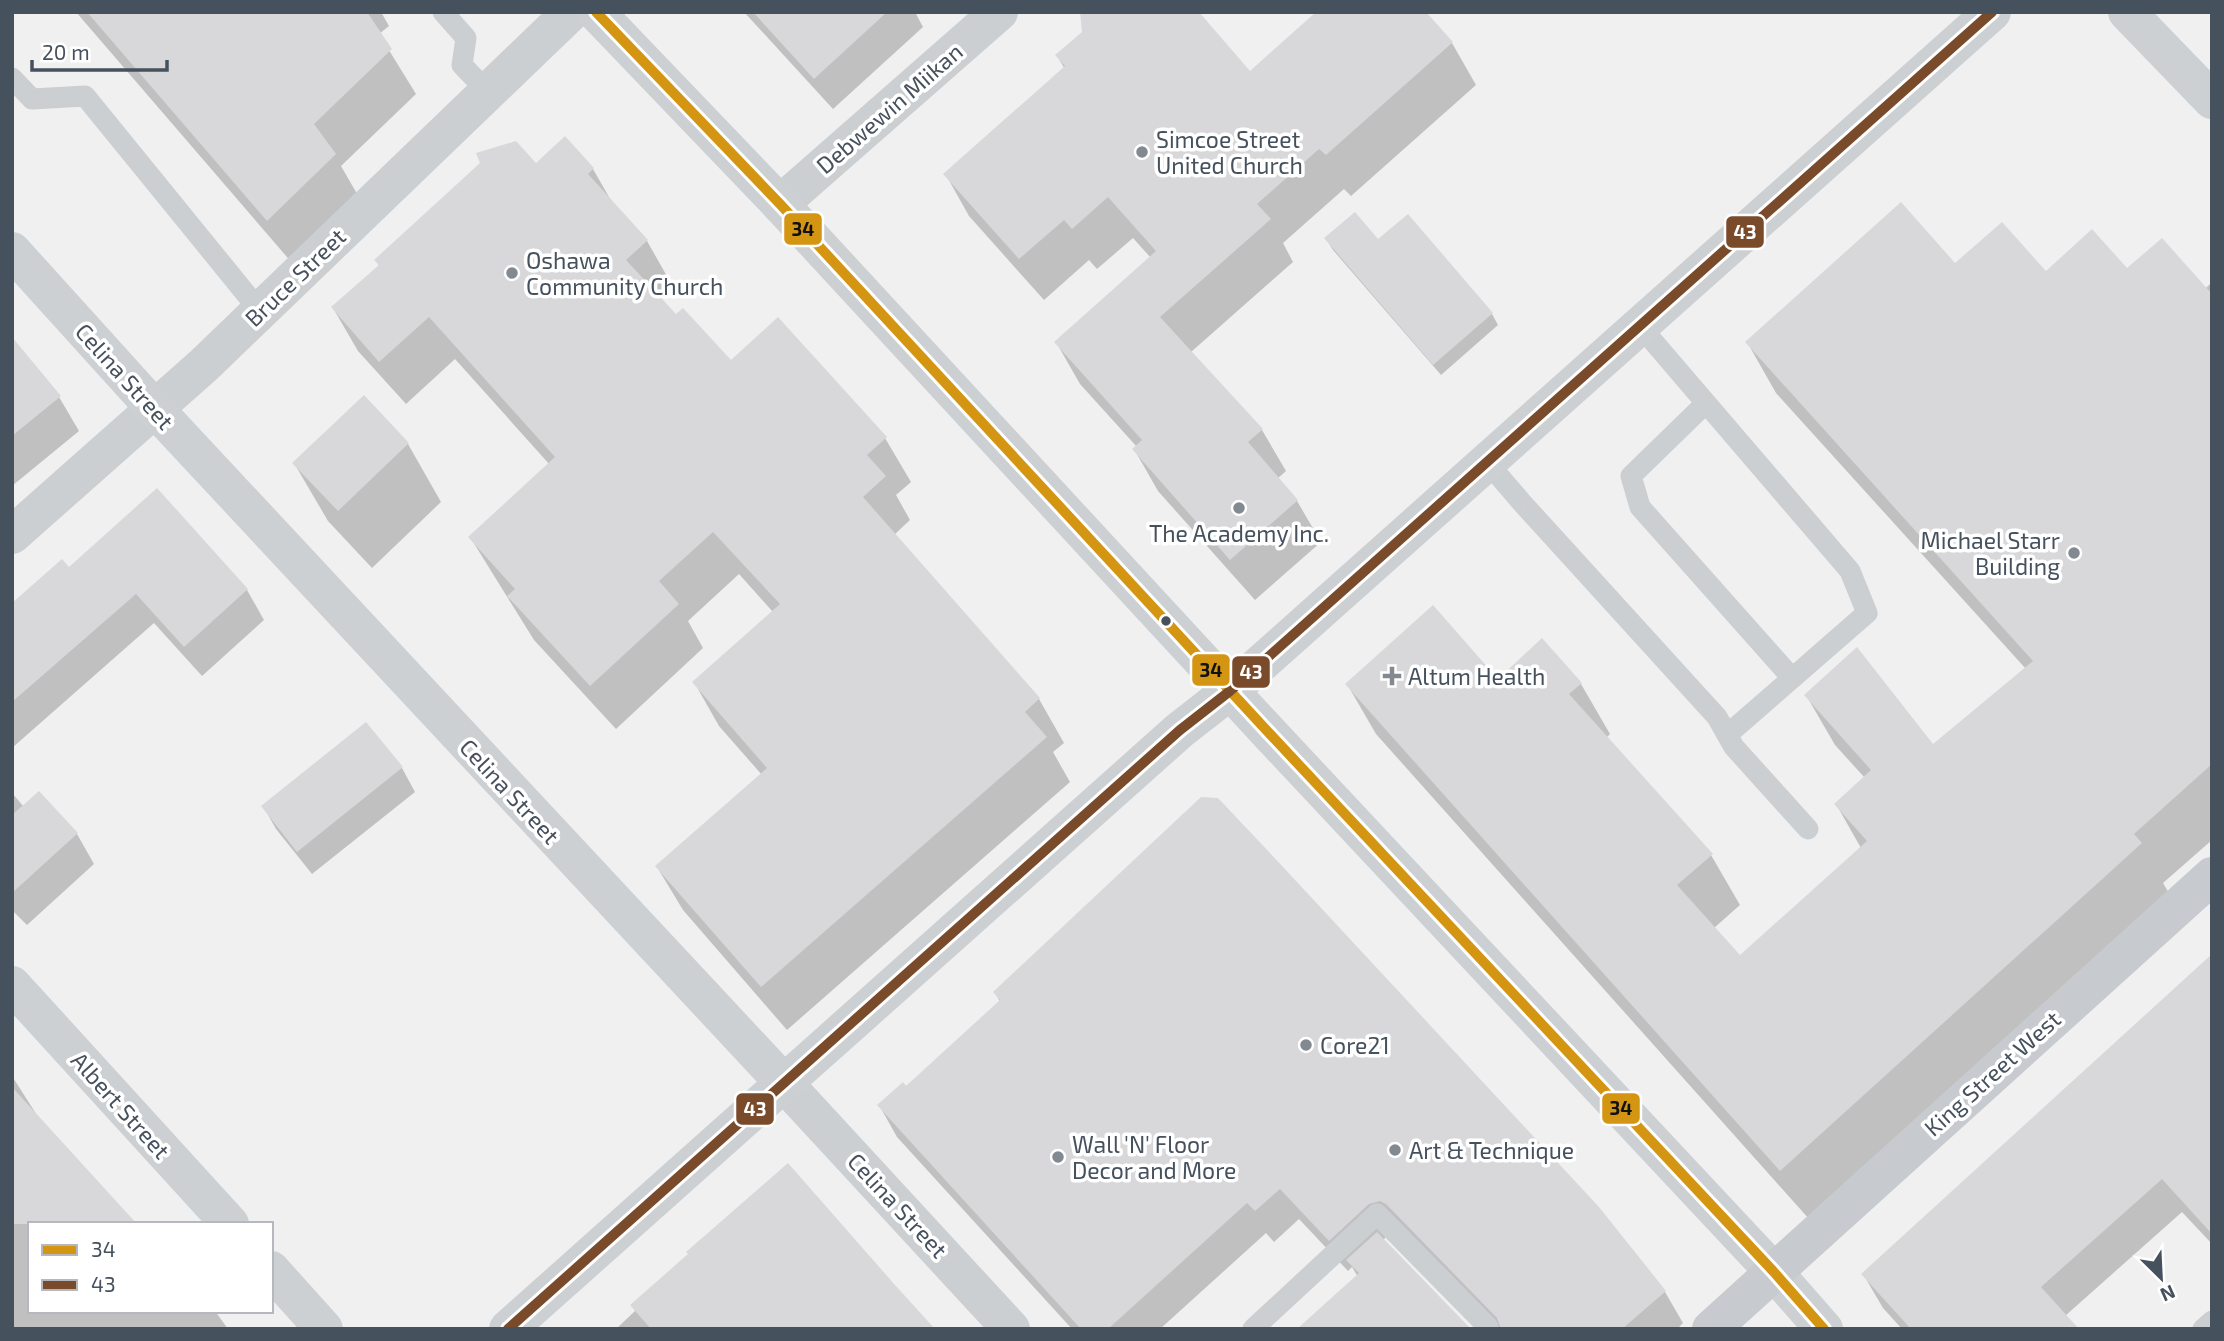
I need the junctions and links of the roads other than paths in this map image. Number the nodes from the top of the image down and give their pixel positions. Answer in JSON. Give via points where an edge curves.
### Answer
{"nodes":[{"id":1,"x":443,"y":12,"type":"edge"},
{"id":2,"x":571,"y":12,"type":"edge"},
{"id":3,"x":596,"y":12,"type":"edge"},
{"id":4,"x":999,"y":12,"type":"edge"},
{"id":5,"x":1992,"y":12,"type":"edge"},
{"id":6,"x":2127,"y":12,"type":"edge"},
{"id":7,"x":12,"y":78,"type":"edge"},
{"id":8,"x":487,"y":91,"type":"junction"},
{"id":9,"x":2212,"y":100,"type":"edge"},
{"id":10,"x":780,"y":204,"type":"junction"},
{"id":11,"x":12,"y":251,"type":"edge"},
{"id":12,"x":260,"y":311,"type":"junction"},
{"id":13,"x":1640,"y":326,"type":"junction"},
{"id":14,"x":1706,"y":402,"type":"junction"},
{"id":15,"x":155,"y":410,"type":"junction"},
{"id":16,"x":1487,"y":462,"type":"junction"},
{"id":17,"x":12,"y":535,"type":"edge"},
{"id":18,"x":1792,"y":678,"type":"junction"},
{"id":19,"x":1230,"y":691,"type":"junction"},
{"id":20,"x":1727,"y":734,"type":"junction"},
{"id":21,"x":1808,"y":829,"type":"dead end"},
{"id":22,"x":2212,"y":876,"type":"edge"},
{"id":23,"x":12,"y":985,"type":"edge"},
{"id":24,"x":784,"y":1083,"type":"junction"},
{"id":25,"x":228,"y":1222,"type":"edge"},
{"id":26,"x":1773,"y":1271,"type":"junction"},
{"id":27,"x":273,"y":1272,"type":"edge"},
{"id":28,"x":2212,"y":1321,"type":"edge"},
{"id":29,"x":1488,"y":1327,"type":"dead end"},
{"id":30,"x":324,"y":1329,"type":"edge"},
{"id":31,"x":508,"y":1329,"type":"edge"},
{"id":32,"x":1011,"y":1329,"type":"edge"},
{"id":33,"x":1253,"y":1329,"type":"edge"},
{"id":34,"x":1712,"y":1329,"type":"edge"},
{"id":35,"x":1824,"y":1329,"type":"edge"},
{"id":36,"x":2203,"y":1329,"type":"edge"}],
"edges":[{"from":1,"to":8,"type":"lane","via":[[466,38],[462,65]]},
{"from":2,"to":8,"type":"street","name":"Bruce Street"},
{"from":3,"to":10,"type":"main road"},
{"from":4,"to":10,"type":"street","name":"Debwewin Miikan"},
{"from":5,"to":13,"type":"main road"},
{"from":6,"to":9,"type":"main road"},
{"from":7,"to":12,"type":"lane","via":[[32,99],[85,96]]},
{"from":8,"to":12,"type":"street","name":"Bruce Street"},
{"from":10,"to":19,"type":"main road"},
{"from":11,"to":15,"type":"main road","name":"Celina Street"},
{"from":12,"to":15,"type":"street","name":"Bruce Street"},
{"from":13,"to":14,"type":"lane"},
{"from":13,"to":16,"type":"main road"},
{"from":14,"to":18,"type":"lane","via":[[1631,476],[1640,507]]},
{"from":14,"to":18,"type":"lane","via":[[1850,571],[1867,613]]},
{"from":15,"to":17,"type":"street","name":"Bruce Street"},
{"from":15,"to":24,"type":"main road","name":"Celina Street"},
{"from":16,"to":19,"type":"main road"},
{"from":16,"to":20,"type":"lane","via":[[1717,717]]},
{"from":18,"to":20,"type":"lane"},
{"from":19,"to":24,"type":"main road","via":[[1180,730]]},
{"from":19,"to":26,"type":"main road"},
{"from":20,"to":21,"type":"lane"},
{"from":22,"to":26,"type":"main road","name":"King Street West"},
{"from":23,"to":25,"type":"main road","name":"Albert Street"},
{"from":24,"to":31,"type":"main road"},
{"from":24,"to":32,"type":"street","name":"Celina Street"},
{"from":26,"to":34,"type":"main road","name":"King Street West"},
{"from":26,"to":35,"type":"main road"},
{"from":27,"to":30,"type":"main road"},
{"from":28,"to":36,"type":"lane"},
{"from":29,"to":33,"type":"lane","via":[[1377,1214]]}]}
